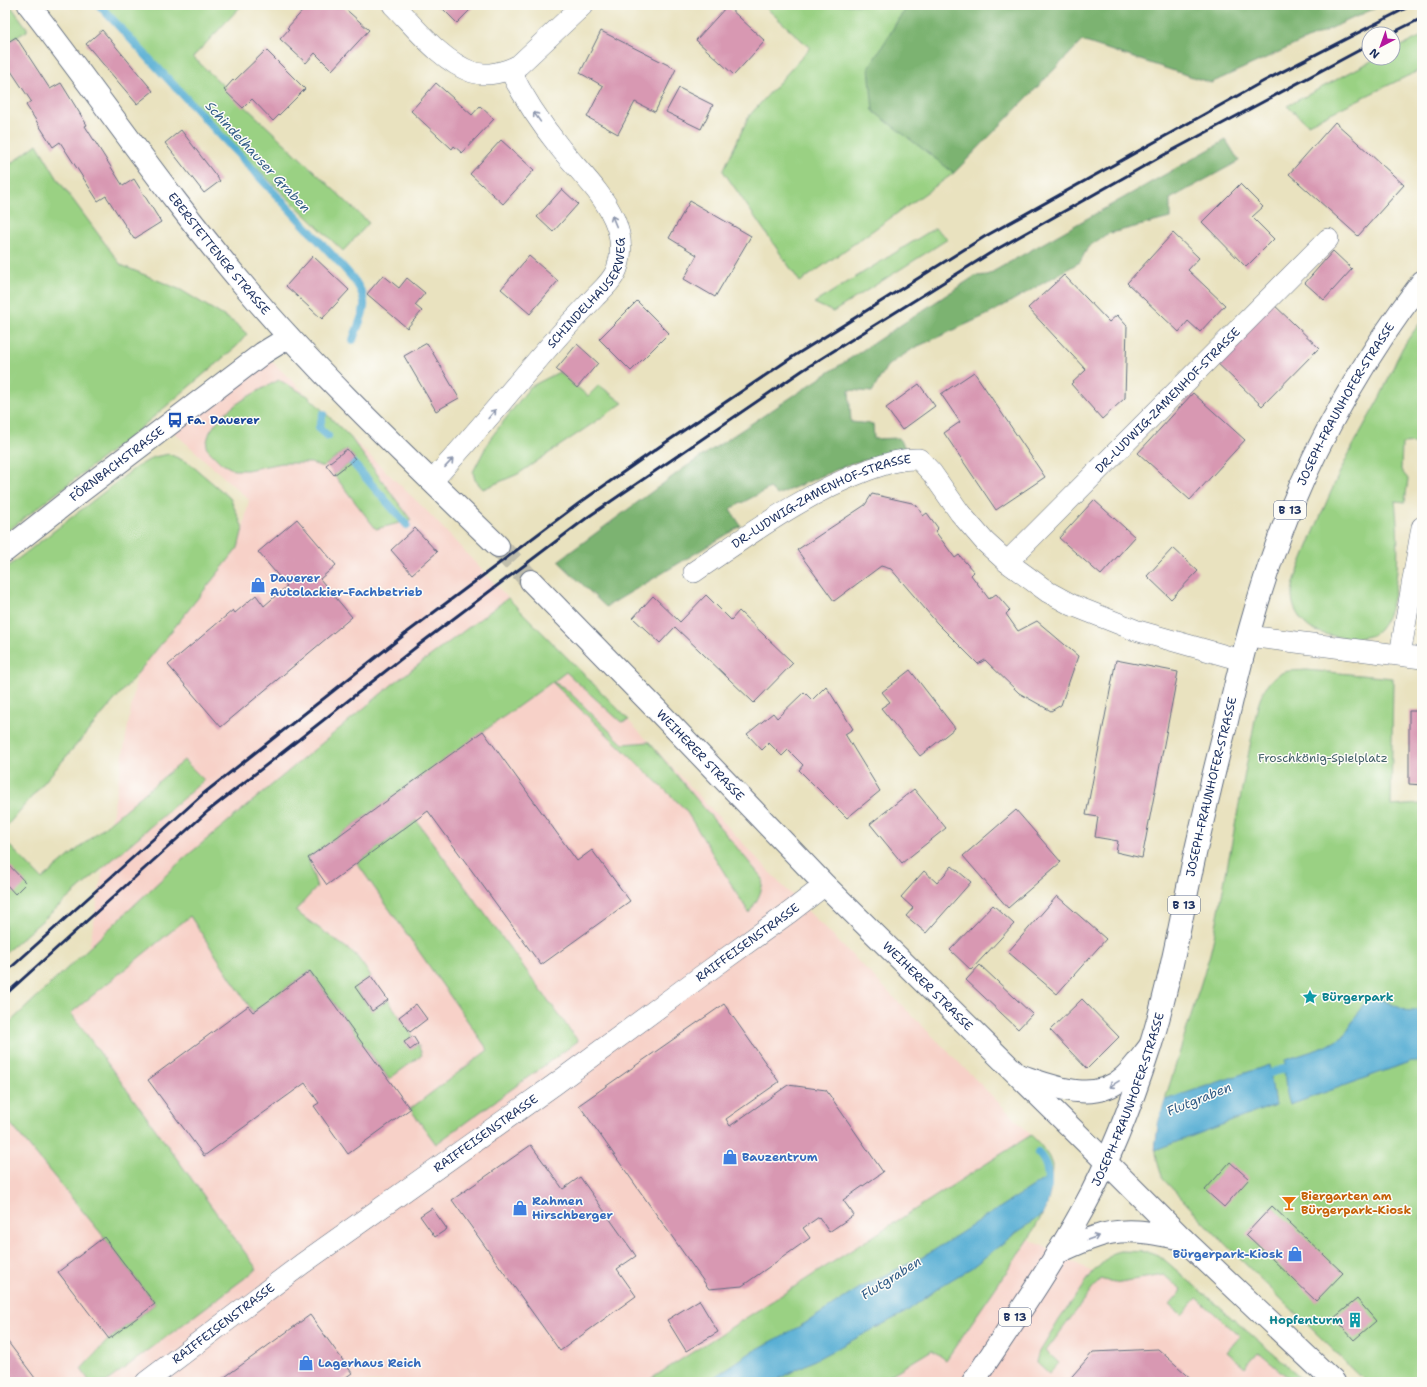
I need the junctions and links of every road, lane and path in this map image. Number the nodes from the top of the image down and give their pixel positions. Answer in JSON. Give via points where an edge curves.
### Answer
{"nodes":[{"id":1,"x":29,"y":5,"type":"edge"},
{"id":2,"x":393,"y":5,"type":"edge"},
{"id":3,"x":583,"y":5,"type":"edge"},
{"id":4,"x":510,"y":70,"type":"junction"},
{"id":5,"x":1328,"y":239,"type":"dead end"},
{"id":6,"x":1422,"y":282,"type":"edge"},
{"id":7,"x":289,"y":337,"type":"junction"},
{"id":8,"x":432,"y":481,"type":"junction"},
{"id":9,"x":1422,"y":527,"type":"edge"},
{"id":10,"x":498,"y":546,"type":"tunnel mouth"},
{"id":11,"x":5,"y":551,"type":"edge"},
{"id":12,"x":1007,"y":562,"type":"junction"},
{"id":13,"x":694,"y":572,"type":"dead end"},
{"id":14,"x":531,"y":581,"type":"tunnel mouth"},
{"id":15,"x":1248,"y":636,"type":"junction"},
{"id":16,"x":1400,"y":655,"type":"junction"},
{"id":17,"x":1422,"y":658,"type":"edge"},
{"id":18,"x":1241,"y":660,"type":"junction"},
{"id":19,"x":825,"y":885,"type":"junction"},
{"id":20,"x":1150,"y":1046,"type":"junction"},
{"id":21,"x":1018,"y":1075,"type":"junction"},
{"id":22,"x":1106,"y":1162,"type":"junction"},
{"id":23,"x":1183,"y":1239,"type":"junction"},
{"id":24,"x":1057,"y":1253,"type":"junction"},
{"id":25,"x":146,"y":1382,"type":"edge"},
{"id":26,"x":973,"y":1382,"type":"edge"},
{"id":27,"x":1334,"y":1382,"type":"edge"}],
"edges":[{"from":1,"to":7,"type":"main road","name":"EBERSTETTENER STRASSE","via":[[198,228]]},
{"from":2,"to":4,"type":"street","via":[[442,54],[458,65],[483,74]]},
{"from":3,"to":4,"type":"street","via":[[529,57]]},
{"from":8,"to":4,"type":"street","name":"SCHINDELHAUSERWEG","one_way":true,"via":[[610,281],[617,270],[620,258],[621,239],[610,211],[538,119]]},
{"from":5,"to":12,"type":"street","name":"DR.-LUDWIG-ZAMENHOF-STRASSE"},
{"from":6,"to":15,"type":"main road","name":"JOSEPH-FRAUNHOFER-STRASSE","number":"B 13","via":[[1368,360],[1328,428],[1280,535]]},
{"from":7,"to":8,"type":"main road","name":"EBERSTETTENER STRASSE"},
{"from":7,"to":11,"type":"main road","name":"FÖRNBACHSTRASSE","via":[[171,423]]},
{"from":8,"to":10,"type":"main road"},
{"from":9,"to":16,"type":"street"},
{"from":12,"to":13,"type":"street","name":"DR.-LUDWIG-ZAMENHOF-STRASSE","via":[[985,542],[960,513],[926,465],[919,459],[910,459],[899,460],[857,474],[817,493]]},
{"from":12,"to":18,"type":"street","name":"DR.-LUDWIG-ZAMENHOF-STRASSE","via":[[1048,592],[1100,617],[1170,641]]},
{"from":14,"to":19,"type":"main road","name":"WEIHERER STRASSE"},
{"from":15,"to":16,"type":"street"},
{"from":15,"to":18,"type":"main road","name":"JOSEPH-FRAUNHOFER-STRASSE","number":"B 13"},
{"from":16,"to":17,"type":"street"},
{"from":18,"to":20,"type":"main road","name":"JOSEPH-FRAUNHOFER-STRASSE","number":"B 13","via":[[1178,936]]},
{"from":19,"to":21,"type":"main road","name":"WEIHERER STRASSE"},
{"from":19,"to":25,"type":"street","name":"RAIFFEISENSTRASSE","via":[[554,1085],[302,1264]]},
{"from":20,"to":21,"type":"main road","one_way":true,"via":[[1125,1077],[1114,1086],[1104,1089],[1076,1092]]},
{"from":20,"to":22,"type":"main road","name":"JOSEPH-FRAUNHOFER-STRASSE","number":"B 13"},
{"from":21,"to":22,"type":"main road","name":"WEIHERER STRASSE"},
{"from":22,"to":23,"type":"main road","name":"WEIHERER STRASSE"},
{"from":22,"to":24,"type":"main road","name":"JOSEPH-FRAUNHOFER-STRASSE","number":"B 13"},
{"from":24,"to":23,"type":"main road","one_way":true,"via":[[1095,1237],[1118,1232],[1144,1232]]},
{"from":23,"to":27,"type":"main road","name":"WEIHERER STRASSE"},
{"from":24,"to":26,"type":"main road","name":"JOSEPH-FRAUNHOFER-STRASSE","number":"B 13"}]}
